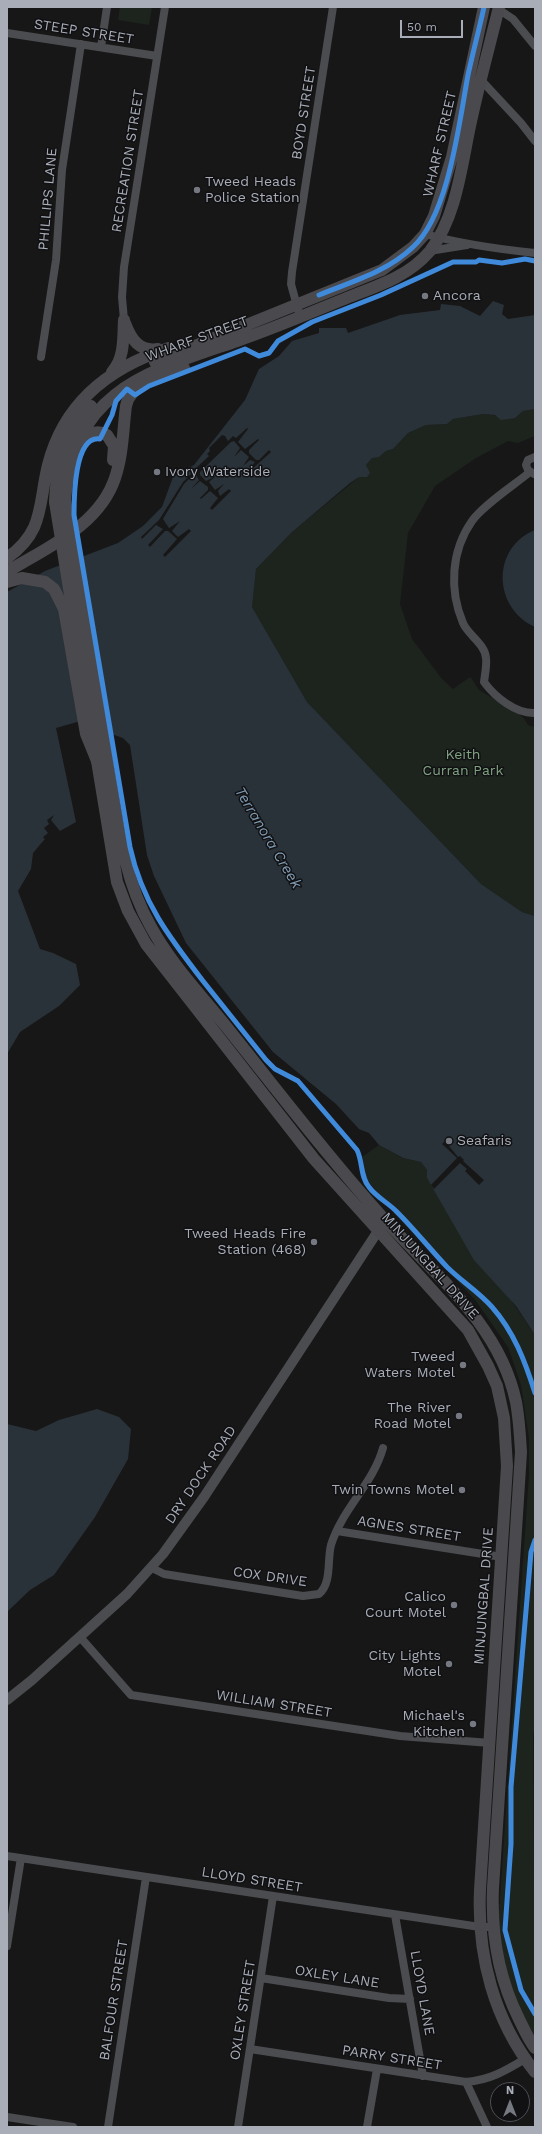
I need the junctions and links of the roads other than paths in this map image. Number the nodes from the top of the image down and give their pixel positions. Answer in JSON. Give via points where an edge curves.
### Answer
{"nodes":[{"id":1,"x":107,"y":7,"type":"edge"},
{"id":2,"x":165,"y":7,"type":"edge"},
{"id":3,"x":333,"y":7,"type":"edge"},
{"id":4,"x":484,"y":7,"type":"edge"},
{"id":5,"x":498,"y":8,"type":"edge"},
{"id":6,"x":7,"y":33,"type":"edge"},
{"id":7,"x":81,"y":44,"type":"junction"},
{"id":8,"x":535,"y":46,"type":"edge"},
{"id":9,"x":101,"y":48,"type":"junction"},
{"id":10,"x":157,"y":56,"type":"junction"},
{"id":11,"x":481,"y":80,"type":"junction"},
{"id":12,"x":535,"y":141,"type":"edge"},
{"id":13,"x":425,"y":234,"type":"junction"},
{"id":14,"x":439,"y":238,"type":"junction"},
{"id":15,"x":467,"y":245,"type":"junction"},
{"id":16,"x":429,"y":251,"type":"junction"},
{"id":17,"x":535,"y":253,"type":"edge"},
{"id":18,"x":296,"y":304,"type":"junction"},
{"id":19,"x":300,"y":317,"type":"junction"},
{"id":20,"x":124,"y":320,"type":"junction"},
{"id":21,"x":214,"y":337,"type":"junction"},
{"id":22,"x":244,"y":338,"type":"junction"},
{"id":23,"x":168,"y":348,"type":"junction"},
{"id":24,"x":41,"y":357,"type":"dead end"},
{"id":25,"x":107,"y":377,"type":"junction"},
{"id":26,"x":75,"y":451,"type":"junction"},
{"id":27,"x":535,"y":457,"type":"edge"},
{"id":28,"x":532,"y":473,"type":"edge"},
{"id":29,"x":60,"y":501,"type":"junction"},
{"id":30,"x":7,"y":558,"type":"edge"},
{"id":31,"x":7,"y":564,"type":"edge"},
{"id":32,"x":7,"y":572,"type":"edge"},
{"id":33,"x":7,"y":582,"type":"edge"},
{"id":34,"x":534,"y":714,"type":"edge"},
{"id":35,"x":102,"y":760,"type":"junction"},
{"id":36,"x":382,"y":1227,"type":"junction"},
{"id":37,"x":383,"y":1448,"type":"dead end"},
{"id":38,"x":337,"y":1531,"type":"junction"},
{"id":39,"x":502,"y":1557,"type":"junction"},
{"id":40,"x":152,"y":1568,"type":"junction"},
{"id":41,"x":80,"y":1637,"type":"junction"},
{"id":42,"x":7,"y":1700,"type":"edge"},
{"id":43,"x":490,"y":1743,"type":"junction"},
{"id":44,"x":7,"y":1856,"type":"edge"},
{"id":45,"x":21,"y":1858,"type":"junction"},
{"id":46,"x":146,"y":1877,"type":"junction"},
{"id":47,"x":273,"y":1896,"type":"junction"},
{"id":48,"x":395,"y":1915,"type":"junction"},
{"id":49,"x":480,"y":1927,"type":"junction"},
{"id":50,"x":493,"y":1927,"type":"junction"},
{"id":51,"x":7,"y":1946,"type":"edge"},
{"id":52,"x":261,"y":1978,"type":"junction"},
{"id":53,"x":410,"y":1999,"type":"junction"},
{"id":54,"x":535,"y":2048,"type":"edge"},
{"id":55,"x":250,"y":2049,"type":"junction"},
{"id":56,"x":525,"y":2059,"type":"junction"},
{"id":57,"x":377,"y":2069,"type":"junction"},
{"id":58,"x":535,"y":2072,"type":"edge"},
{"id":59,"x":423,"y":2076,"type":"junction"},
{"id":60,"x":466,"y":2082,"type":"junction"},
{"id":61,"x":7,"y":2117,"type":"edge"},
{"id":62,"x":73,"y":2127,"type":"edge"},
{"id":63,"x":108,"y":2127,"type":"edge"},
{"id":64,"x":238,"y":2127,"type":"edge"},
{"id":65,"x":368,"y":2127,"type":"edge"},
{"id":66,"x":487,"y":2127,"type":"edge"}],
"edges":[{"from":1,"to":9,"type":"street"},
{"from":2,"to":10,"type":"street","name":"RECREATION STREET"},
{"from":3,"to":18,"type":"street","name":"BOYD STREET","via":[[292,272],[291,284]]},
{"from":4,"to":13,"type":"main road","name":"WHARF STREET","via":[[452,157],[441,198]]},
{"from":5,"to":8,"type":"street","via":[[513,19]]},
{"from":5,"to":11,"type":"main road","name":"WHARF STREET"},
{"from":6,"to":7,"type":"street","name":"STEEP STREET"},
{"from":7,"to":9,"type":"street","name":"STEEP STREET"},
{"from":7,"to":24,"type":"street","name":"PHILLIPS LANE","via":[[62,170],[56,260]]},
{"from":9,"to":10,"type":"street","name":"STEEP STREET"},
{"from":10,"to":20,"type":"street","name":"RECREATION STREET","via":[[124,267]]},
{"from":11,"to":12,"type":"street","via":[[522,123]]},
{"from":11,"to":14,"type":"main road","name":"WHARF STREET","via":[[449,219]]},
{"from":13,"to":14,"type":"street"},
{"from":13,"to":18,"type":"main road","name":"WHARF STREET","via":[[414,247],[382,270]]},
{"from":14,"to":15,"type":"street","via":[[456,240]]},
{"from":14,"to":16,"type":"main road","name":"WHARF STREET"},
{"from":15,"to":16,"type":"street"},
{"from":15,"to":17,"type":"street"},
{"from":16,"to":19,"type":"main road","name":"WHARF STREET","via":[[403,274]]},
{"from":18,"to":19,"type":"street","name":"BOYD STREET"},
{"from":18,"to":21,"type":"main road","name":"WHARF STREET"},
{"from":19,"to":22,"type":"main road","name":"WHARF STREET"},
{"from":20,"to":23,"type":"main road","via":[[131,337],[140,347],[152,350]]},
{"from":20,"to":25,"type":"main road","via":[[120,362]]},
{"from":21,"to":23,"type":"main road"},
{"from":21,"to":29,"type":"main road","name":"WHARF STREET","via":[[134,372],[111,387],[92,404],[64,447],[59,463]]},
{"from":22,"to":26,"type":"main road","name":"WHARF STREET","via":[[155,370],[128,384],[108,400],[90,420]]},
{"from":22,"to":32,"type":"main road","via":[[214,355],[148,383],[129,395],[120,460],[106,498],[80,527]]},
{"from":23,"to":25,"type":"main road","via":[[125,365]]},
{"from":25,"to":30,"type":"main road","via":[[78,403],[60,432],[48,466],[38,522],[25,544]]},
{"from":26,"to":29,"type":"main road","name":"WHARF STREET"},
{"from":26,"to":31,"type":"main road","via":[[93,432],[103,433],[111,440],[114,451],[112,467],[107,484],[98,500],[78,521]]},
{"from":27,"to":28,"type":"street","via":[[527,462],[527,468]]},
{"from":28,"to":34,"type":"street","via":[[486,506],[472,521],[461,541],[453,583],[464,624],[485,651],[484,682],[502,701]]},
{"from":29,"to":35,"type":"main road","name":"MINJUNGBAL DRIVE","bridge":true},
{"from":33,"to":35,"type":"main road","bridge":true,"via":[[22,578],[45,582],[54,589],[60,599],[65,614],[86,734]]},
{"from":35,"to":36,"type":"main road","name":"MINJUNGBAL DRIVE","via":[[117,882],[128,911],[146,944],[310,1154]]},
{"from":36,"to":39,"type":"main road","name":"MINJUNGBAL DRIVE","via":[[461,1321],[482,1353],[497,1386],[504,1418],[507,1466]]},
{"from":36,"to":40,"type":"street","name":"DRY DOCK ROAD","via":[[204,1497]]},
{"from":36,"to":50,"type":"main road","name":"MINJUNGBAL DRIVE","via":[[466,1304],[498,1352],[516,1401],[521,1466],[493,1888]]},
{"from":37,"to":38,"type":"street","name":"COX DRIVE","via":[[374,1472]]},
{"from":38,"to":39,"type":"street","name":"AGNES STREET"},
{"from":38,"to":40,"type":"street","name":"COX DRIVE","via":[[331,1546],[326,1585],[319,1594],[312,1596],[164,1574]]},
{"from":39,"to":43,"type":"main road","name":"MINJUNGBAL DRIVE"},
{"from":40,"to":41,"type":"street","name":"DRY DOCK ROAD"},
{"from":41,"to":42,"type":"street","name":"DRY DOCK ROAD"},
{"from":41,"to":43,"type":"street","name":"WILLIAM STREET","via":[[131,1695],[400,1736]]},
{"from":43,"to":49,"type":"main road","name":"MINJUNGBAL DRIVE","via":[[480,1890]]},
{"from":44,"to":45,"type":"street","name":"LLOYD STREET"},
{"from":45,"to":46,"type":"street","name":"LLOYD STREET"},
{"from":45,"to":51,"type":"street"},
{"from":46,"to":47,"type":"street","name":"LLOYD STREET"},
{"from":46,"to":63,"type":"street","name":"BALFOUR STREET"},
{"from":47,"to":48,"type":"street","name":"LLOYD STREET"},
{"from":47,"to":52,"type":"street","name":"OXLEY STREET"},
{"from":48,"to":49,"type":"street","name":"LLOYD STREET"},
{"from":48,"to":53,"type":"street","name":"LLOYD LANE"},
{"from":49,"to":50,"type":"street","name":"LLOYD STREET"},
{"from":49,"to":56,"type":"main road","name":"MINJUNGBAL DRIVE","via":[[487,1978],[509,2033]]},
{"from":50,"to":54,"type":"main road","name":"MINJUNGBAL DRIVE","via":[[498,1962],[509,1998]]},
{"from":52,"to":53,"type":"street","name":"OXLEY LANE"},
{"from":52,"to":55,"type":"street","name":"OXLEY STREET"},
{"from":53,"to":59,"type":"street","name":"LLOYD LANE"},
{"from":55,"to":57,"type":"street","name":"PARRY STREET"},
{"from":55,"to":64,"type":"street","name":"OXLEY STREET"},
{"from":56,"to":58,"type":"main road","name":"MINJUNGBAL DRIVE"},
{"from":56,"to":60,"type":"street","name":"PARRY STREET","via":[[496,2076],[482,2081]]},
{"from":57,"to":59,"type":"street","name":"PARRY STREET"},
{"from":57,"to":65,"type":"street"},
{"from":59,"to":60,"type":"street","name":"PARRY STREET"},
{"from":60,"to":66,"type":"street"},
{"from":61,"to":62,"type":"street"}]}
